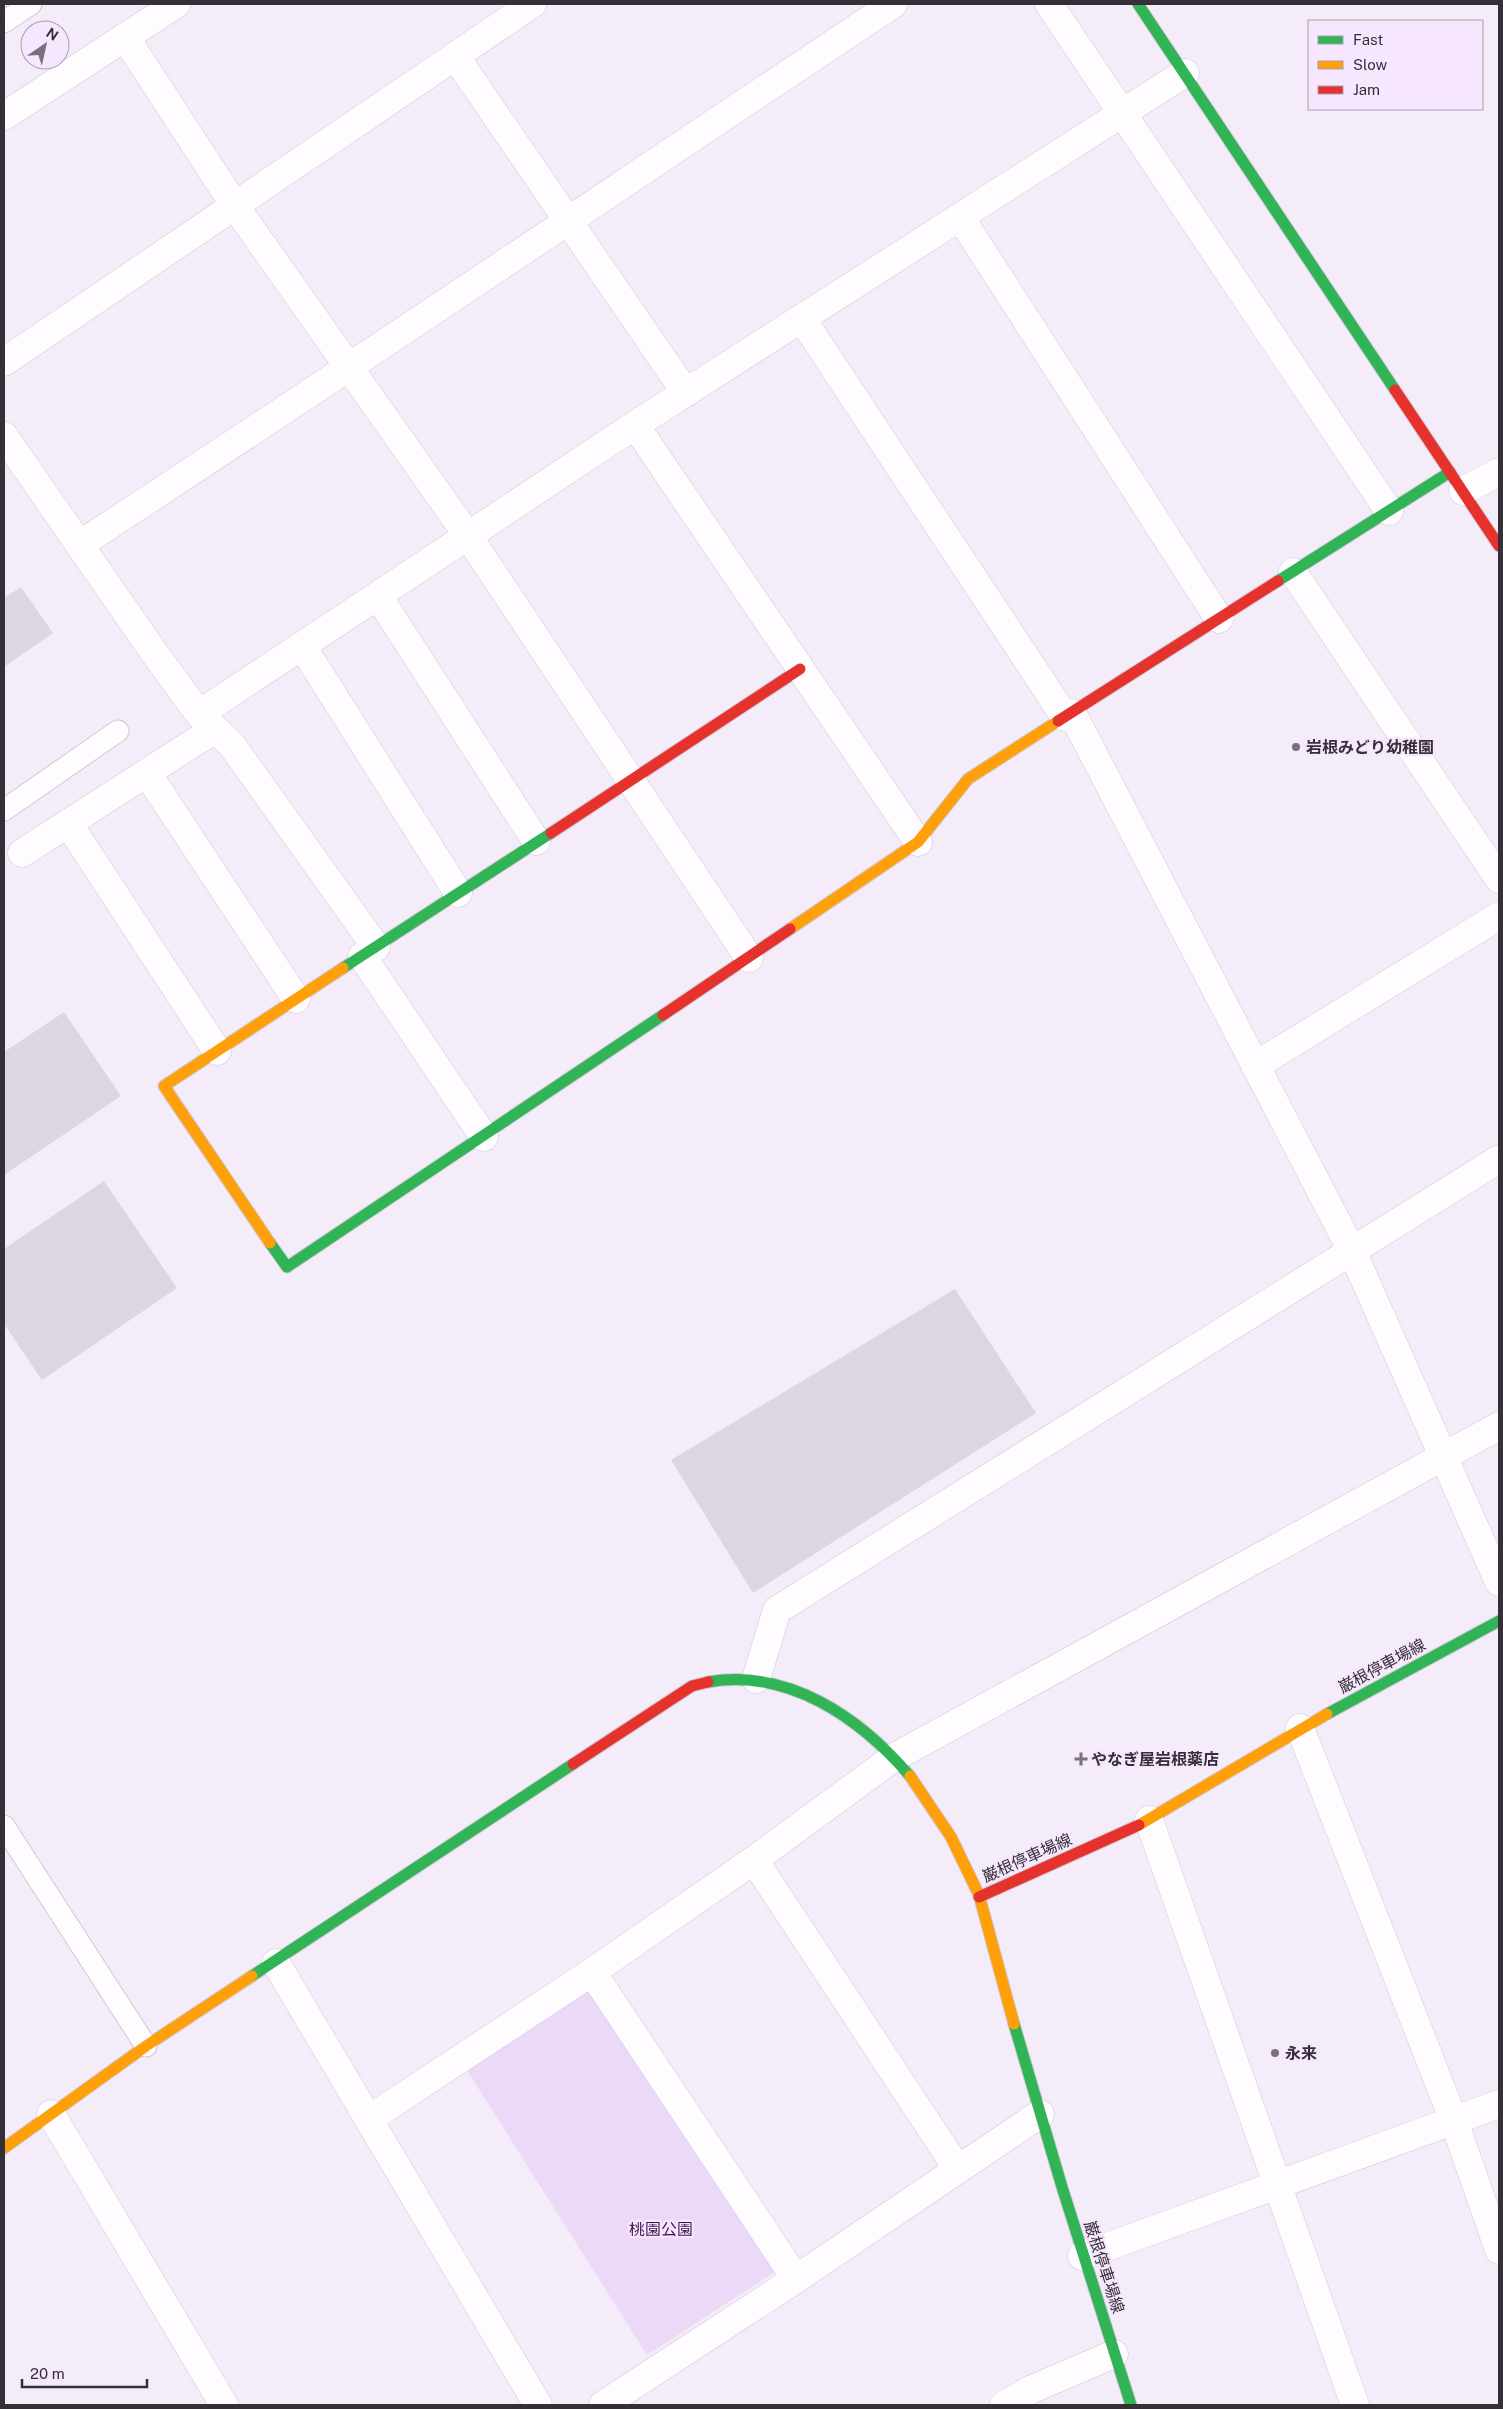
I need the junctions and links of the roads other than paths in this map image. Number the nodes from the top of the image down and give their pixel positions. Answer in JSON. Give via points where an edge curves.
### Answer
{"nodes":[{"id":1,"x":31,"y":4,"type":"edge"},
{"id":2,"x":176,"y":4,"type":"edge"},
{"id":3,"x":532,"y":4,"type":"edge"},
{"id":4,"x":893,"y":4,"type":"edge"},
{"id":5,"x":1049,"y":4,"type":"edge"},
{"id":6,"x":1138,"y":4,"type":"edge"},
{"id":7,"x":4,"y":22,"type":"edge"},
{"id":8,"x":125,"y":37,"type":"junction"},
{"id":9,"x":455,"y":56,"type":"junction"},
{"id":10,"x":1185,"y":73,"type":"junction"},
{"id":11,"x":1123,"y":113,"type":"junction"},
{"id":12,"x":4,"y":116,"type":"edge"},
{"id":13,"x":235,"y":206,"type":"junction"},
{"id":14,"x":960,"y":217,"type":"junction"},
{"id":15,"x":567,"y":220,"type":"junction"},
{"id":16,"x":802,"y":318,"type":"junction"},
{"id":17,"x":4,"y":362,"type":"edge"},
{"id":18,"x":350,"y":368,"type":"junction"},
{"id":19,"x":686,"y":393,"type":"junction"},
{"id":20,"x":635,"y":426,"type":"junction"},
{"id":21,"x":4,"y":436,"type":"edge"},
{"id":22,"x":1499,"y":472,"type":"edge"},
{"id":23,"x":1456,"y":482,"type":"junction"},
{"id":24,"x":1389,"y":511,"type":"junction"},
{"id":25,"x":468,"y":536,"type":"junction"},
{"id":26,"x":79,"y":545,"type":"junction"},
{"id":27,"x":1499,"y":546,"type":"edge"},
{"id":28,"x":1293,"y":572,"type":"junction"},
{"id":29,"x":378,"y":596,"type":"junction"},
{"id":30,"x":1219,"y":619,"type":"junction"},
{"id":31,"x":302,"y":646,"type":"junction"},
{"id":32,"x":800,"y":669,"type":"junction"},
{"id":33,"x":1068,"y":715,"type":"junction"},
{"id":34,"x":207,"y":721,"type":"junction"},
{"id":35,"x":118,"y":731,"type":"dead end"},
{"id":36,"x":147,"y":773,"type":"junction"},
{"id":37,"x":631,"y":779,"type":"junction"},
{"id":38,"x":4,"y":810,"type":"edge"},
{"id":39,"x":68,"y":823,"type":"junction"},
{"id":40,"x":536,"y":841,"type":"junction"},
{"id":41,"x":918,"y":842,"type":"junction"},
{"id":42,"x":22,"y":853,"type":"dead end"},
{"id":43,"x":1499,"y":879,"type":"edge"},
{"id":44,"x":458,"y":893,"type":"junction"},
{"id":45,"x":1499,"y":916,"type":"edge"},
{"id":46,"x":369,"y":951,"type":"junction"},
{"id":47,"x":749,"y":958,"type":"junction"},
{"id":48,"x":296,"y":999,"type":"junction"},
{"id":49,"x":217,"y":1051,"type":"junction"},
{"id":50,"x":1255,"y":1066,"type":"junction"},
{"id":51,"x":484,"y":1137,"type":"junction"},
{"id":52,"x":1499,"y":1159,"type":"edge"},
{"id":53,"x":1352,"y":1251,"type":"junction"},
{"id":54,"x":1499,"y":1426,"type":"edge"},
{"id":55,"x":1444,"y":1457,"type":"junction"},
{"id":56,"x":1499,"y":1582,"type":"edge"},
{"id":57,"x":1499,"y":1622,"type":"edge"},
{"id":58,"x":756,"y":1678,"type":"junction"},
{"id":59,"x":1300,"y":1728,"type":"junction"},
{"id":60,"x":893,"y":1758,"type":"junction"},
{"id":61,"x":1150,"y":1820,"type":"junction"},
{"id":62,"x":4,"y":1826,"type":"edge"},
{"id":63,"x":754,"y":1860,"type":"junction"},
{"id":64,"x":980,"y":1897,"type":"junction"},
{"id":65,"x":276,"y":1963,"type":"junction"},
{"id":66,"x":592,"y":1972,"type":"junction"},
{"id":67,"x":146,"y":2046,"type":"junction"},
{"id":68,"x":1499,"y":2104,"type":"edge"},
{"id":69,"x":51,"y":2114,"type":"junction"},
{"id":70,"x":1040,"y":2114,"type":"junction"},
{"id":71,"x":369,"y":2119,"type":"junction"},
{"id":72,"x":1454,"y":2121,"type":"junction"},
{"id":73,"x":4,"y":2148,"type":"edge"},
{"id":74,"x":958,"y":2168,"type":"junction"},
{"id":75,"x":1277,"y":2185,"type":"junction"},
{"id":76,"x":1499,"y":2250,"type":"edge"},
{"id":77,"x":1082,"y":2256,"type":"junction"},
{"id":78,"x":796,"y":2280,"type":"junction"},
{"id":79,"x":1114,"y":2354,"type":"junction"},
{"id":80,"x":224,"y":2405,"type":"edge"},
{"id":81,"x":538,"y":2405,"type":"edge"},
{"id":82,"x":603,"y":2405,"type":"edge"},
{"id":83,"x":1004,"y":2405,"type":"edge"},
{"id":84,"x":1131,"y":2405,"type":"edge"},
{"id":85,"x":1355,"y":2405,"type":"edge"}],
"edges":[{"from":1,"to":7,"type":"lane"},
{"from":2,"to":8,"type":"street"},
{"from":3,"to":9,"type":"street"},
{"from":4,"to":15,"type":"street"},
{"from":5,"to":11,"type":"street"},
{"from":6,"to":10,"type":"street"},
{"from":8,"to":12,"type":"street"},
{"from":8,"to":13,"type":"street"},
{"from":9,"to":13,"type":"street"},
{"from":9,"to":15,"type":"street"},
{"from":10,"to":11,"type":"street"},
{"from":10,"to":23,"type":"street"},
{"from":11,"to":14,"type":"street"},
{"from":11,"to":24,"type":"street"},
{"from":13,"to":17,"type":"street"},
{"from":13,"to":18,"type":"street"},
{"from":14,"to":16,"type":"street"},
{"from":14,"to":30,"type":"street"},
{"from":15,"to":18,"type":"street"},
{"from":15,"to":19,"type":"street"},
{"from":16,"to":19,"type":"street"},
{"from":16,"to":33,"type":"street"},
{"from":18,"to":25,"type":"street"},
{"from":18,"to":26,"type":"street"},
{"from":19,"to":20,"type":"street"},
{"from":20,"to":25,"type":"street"},
{"from":20,"to":32,"type":"street"},
{"from":21,"to":26,"type":"street"},
{"from":22,"to":23,"type":"street"},
{"from":23,"to":24,"type":"street"},
{"from":23,"to":27,"type":"street"},
{"from":24,"to":28,"type":"street"},
{"from":25,"to":29,"type":"street"},
{"from":25,"to":37,"type":"street"},
{"from":26,"to":34,"type":"street"},
{"from":28,"to":30,"type":"street"},
{"from":28,"to":43,"type":"street"},
{"from":29,"to":31,"type":"street"},
{"from":29,"to":40,"type":"street"},
{"from":30,"to":33,"type":"street"},
{"from":31,"to":34,"type":"street"},
{"from":31,"to":44,"type":"street"},
{"from":32,"to":37,"type":"street"},
{"from":32,"to":41,"type":"street"},
{"from":33,"to":41,"type":"street","via":[[968,779]]},
{"from":33,"to":50,"type":"street"},
{"from":34,"to":36,"type":"street"},
{"from":34,"to":46,"type":"street","via":[[231,744]]},
{"from":35,"to":38,"type":"lane"},
{"from":36,"to":39,"type":"street"},
{"from":36,"to":48,"type":"street"},
{"from":37,"to":40,"type":"street"},
{"from":37,"to":47,"type":"street"},
{"from":39,"to":42,"type":"street"},
{"from":39,"to":49,"type":"street"},
{"from":40,"to":44,"type":"street"},
{"from":41,"to":47,"type":"street"},
{"from":44,"to":46,"type":"street"},
{"from":45,"to":50,"type":"street"},
{"from":46,"to":48,"type":"street"},
{"from":46,"to":51,"type":"street"},
{"from":47,"to":51,"type":"street"},
{"from":48,"to":49,"type":"street"},
{"from":49,"to":51,"type":"street","via":[[164,1086],[287,1267]]},
{"from":50,"to":53,"type":"street"},
{"from":52,"to":53,"type":"street"},
{"from":53,"to":55,"type":"street"},
{"from":53,"to":58,"type":"street","via":[[778,1610]]},
{"from":54,"to":55,"type":"street"},
{"from":55,"to":56,"type":"street"},
{"from":55,"to":60,"type":"street"},
{"from":57,"to":59,"type":"street","name":"巌根停車場線"},
{"from":58,"to":60,"type":"street","via":[[797,1691],[830,1707],[867,1733]]},
{"from":58,"to":65,"type":"street","via":[[720,1679],[692,1686]]},
{"from":59,"to":61,"type":"street","name":"巌根停車場線"},
{"from":59,"to":72,"type":"street"},
{"from":60,"to":63,"type":"street"},
{"from":60,"to":64,"type":"street","via":[[926,1794],[948,1830]]},
{"from":61,"to":64,"type":"street","name":"巌根停車場線"},
{"from":61,"to":75,"type":"street"},
{"from":62,"to":67,"type":"lane"},
{"from":63,"to":66,"type":"street"},
{"from":63,"to":74,"type":"street"},
{"from":64,"to":70,"type":"street","name":"巌根停車場線"},
{"from":65,"to":67,"type":"street"},
{"from":65,"to":71,"type":"street"},
{"from":66,"to":71,"type":"street"},
{"from":66,"to":78,"type":"street"},
{"from":67,"to":69,"type":"street"},
{"from":68,"to":72,"type":"street"},
{"from":69,"to":73,"type":"street"},
{"from":69,"to":80,"type":"street"},
{"from":70,"to":74,"type":"street"},
{"from":70,"to":77,"type":"street","name":"巌根停車場線"},
{"from":71,"to":81,"type":"street"},
{"from":72,"to":75,"type":"street"},
{"from":72,"to":76,"type":"street"},
{"from":74,"to":78,"type":"street"},
{"from":75,"to":77,"type":"street"},
{"from":75,"to":85,"type":"street"},
{"from":77,"to":79,"type":"street","name":"巌根停車場線"},
{"from":78,"to":82,"type":"street"},
{"from":79,"to":83,"type":"street","via":[[1030,2390]]},
{"from":79,"to":84,"type":"street","name":"巌根停車場線"}]}
